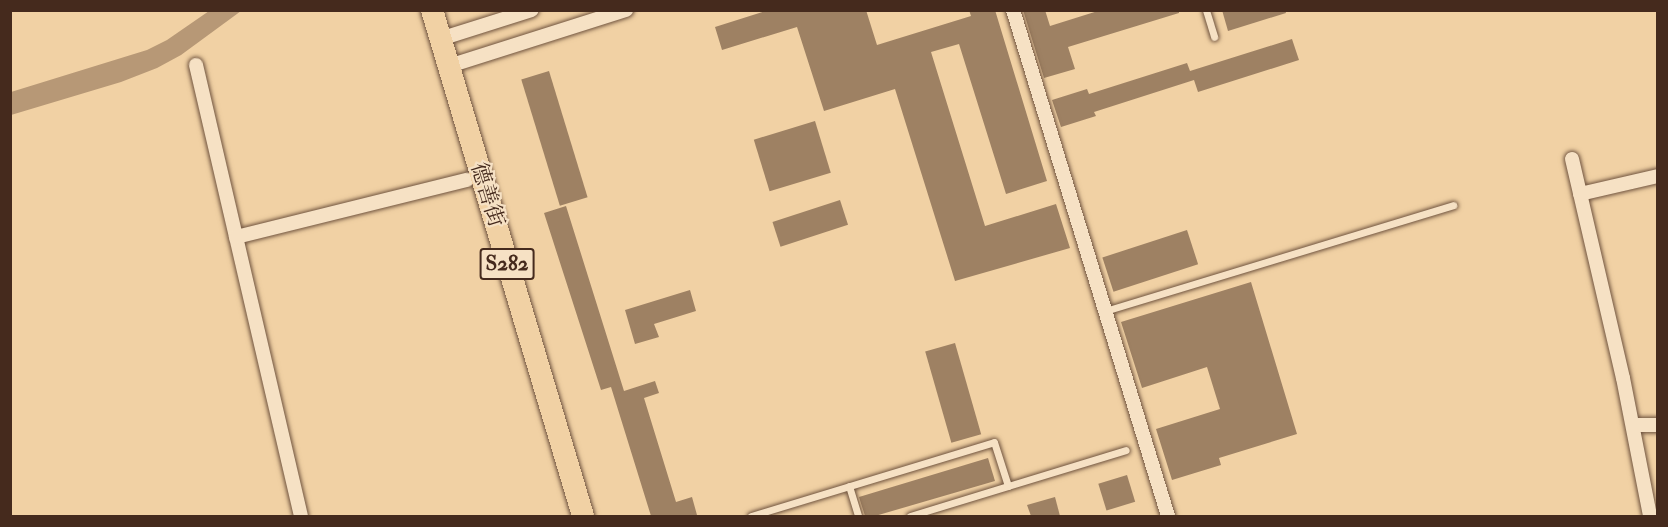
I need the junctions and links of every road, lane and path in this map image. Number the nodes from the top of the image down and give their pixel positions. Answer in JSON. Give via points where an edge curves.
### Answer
{"nodes":[{"id":1,"x":417,"y":10,"type":"edge"},
{"id":2,"x":432,"y":10,"type":"edge"},
{"id":3,"x":532,"y":10,"type":"edge"},
{"id":4,"x":626,"y":10,"type":"edge"},
{"id":5,"x":1013,"y":10,"type":"edge"},
{"id":6,"x":1206,"y":10,"type":"edge"},
{"id":7,"x":1214,"y":37,"type":"dead end"},
{"id":8,"x":440,"y":39,"type":"junction"},
{"id":9,"x":196,"y":65,"type":"dead end"},
{"id":10,"x":448,"y":66,"type":"junction"},
{"id":11,"x":1572,"y":159,"type":"dead end"},
{"id":12,"x":1658,"y":176,"type":"edge"},
{"id":13,"x":467,"y":180,"type":"junction"},
{"id":14,"x":1580,"y":194,"type":"junction"},
{"id":15,"x":1453,"y":205,"type":"dead end"},
{"id":16,"x":236,"y":237,"type":"junction"},
{"id":17,"x":1105,"y":312,"type":"junction"},
{"id":18,"x":1633,"y":425,"type":"junction"},
{"id":19,"x":1658,"y":425,"type":"edge"},
{"id":20,"x":1126,"y":450,"type":"dead end"},
{"id":21,"x":849,"y":486,"type":"junction"},
{"id":22,"x":1008,"y":486,"type":"junction"},
{"id":23,"x":301,"y":516,"type":"edge"},
{"id":24,"x":568,"y":516,"type":"edge"},
{"id":25,"x":583,"y":516,"type":"edge"},
{"id":26,"x":751,"y":516,"type":"edge"},
{"id":27,"x":858,"y":516,"type":"edge"},
{"id":28,"x":910,"y":516,"type":"edge"},
{"id":29,"x":1168,"y":516,"type":"edge"},
{"id":30,"x":1650,"y":516,"type":"edge"}],
"edges":[{"from":1,"to":13,"type":"main road","name":"德善街","number":"S282"},
{"from":2,"to":8,"type":"main road","name":"德善街","number":"S282"},
{"from":3,"to":8,"type":"street"},
{"from":4,"to":10,"type":"street"},
{"from":5,"to":17,"type":"street"},
{"from":6,"to":7,"type":"lane"},
{"from":8,"to":10,"type":"main road","name":"德善街","number":"S282"},
{"from":9,"to":16,"type":"street"},
{"from":10,"to":25,"type":"main road","name":"德善街","number":"S282"},
{"from":11,"to":14,"type":"street"},
{"from":12,"to":14,"type":"street"},
{"from":13,"to":16,"type":"street"},
{"from":13,"to":24,"type":"main road","name":"德善街","number":"S282"},
{"from":14,"to":18,"type":"street"},
{"from":15,"to":17,"type":"lane"},
{"from":16,"to":23,"type":"street"},
{"from":17,"to":29,"type":"street"},
{"from":18,"to":19,"type":"street"},
{"from":18,"to":30,"type":"street"},
{"from":20,"to":22,"type":"lane"},
{"from":21,"to":22,"type":"lane","via":[[994,442]]},
{"from":21,"to":26,"type":"lane"},
{"from":21,"to":27,"type":"lane"},
{"from":22,"to":28,"type":"lane"}]}
